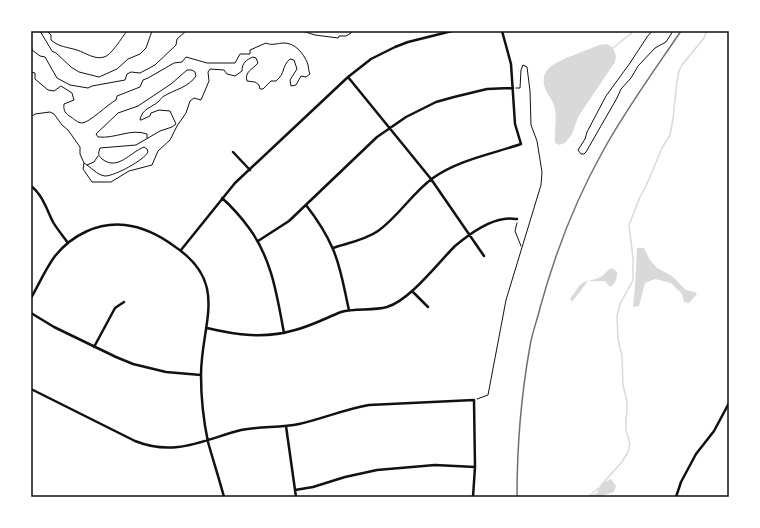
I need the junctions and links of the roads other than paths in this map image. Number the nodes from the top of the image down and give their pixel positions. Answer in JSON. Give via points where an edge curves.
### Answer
{"nodes":[{"id":1,"x":452,"y":31,"type":"edge"},
{"id":2,"x":502,"y":31,"type":"edge"},
{"id":3,"x":348,"y":77,"type":"junction"},
{"id":4,"x":513,"y":88,"type":"junction"},
{"id":5,"x":390,"y":128,"type":"junction"},
{"id":6,"x":233,"y":152,"type":"dead end"},
{"id":7,"x":250,"y":170,"type":"junction"},
{"id":8,"x":431,"y":179,"type":"junction"},
{"id":9,"x":31,"y":186,"type":"edge"},
{"id":10,"x":222,"y":198,"type":"junction"},
{"id":11,"x":306,"y":205,"type":"junction"},
{"id":12,"x":517,"y":219,"type":"road end"},
{"id":13,"x":469,"y":235,"type":"junction"},
{"id":14,"x":258,"y":241,"type":"junction"},
{"id":15,"x":68,"y":243,"type":"junction"},
{"id":16,"x":333,"y":248,"type":"junction"},
{"id":17,"x":181,"y":250,"type":"junction"},
{"id":18,"x":484,"y":256,"type":"dead end"},
{"id":19,"x":412,"y":291,"type":"junction"},
{"id":20,"x":31,"y":298,"type":"edge"},
{"id":21,"x":124,"y":302,"type":"dead end"},
{"id":22,"x":428,"y":307,"type":"dead end"},
{"id":23,"x":349,"y":310,"type":"junction"},
{"id":24,"x":31,"y":313,"type":"edge"},
{"id":25,"x":207,"y":328,"type":"junction"},
{"id":26,"x":284,"y":333,"type":"junction"},
{"id":27,"x":94,"y":346,"type":"junction"},
{"id":28,"x":201,"y":375,"type":"junction"},
{"id":29,"x":31,"y":389,"type":"edge"},
{"id":30,"x":729,"y":403,"type":"edge"},
{"id":31,"x":286,"y":426,"type":"junction"},
{"id":32,"x":208,"y":440,"type":"junction"},
{"id":33,"x":474,"y":467,"type":"junction"},
{"id":34,"x":295,"y":490,"type":"junction"},
{"id":35,"x":224,"y":497,"type":"edge"},
{"id":36,"x":296,"y":497,"type":"edge"},
{"id":37,"x":473,"y":497,"type":"edge"},
{"id":38,"x":676,"y":497,"type":"edge"}],
"edges":[{"from":1,"to":3,"type":"street","via":[[395,47],[371,59]]},
{"from":2,"to":4,"type":"street","via":[[511,64]]},
{"from":3,"to":5,"type":"street"},
{"from":3,"to":7,"type":"street"},
{"from":4,"to":5,"type":"street","via":[[487,89],[436,102]]},
{"from":4,"to":8,"type":"street","via":[[515,124],[521,144],[450,168]]},
{"from":5,"to":8,"type":"street"},
{"from":5,"to":11,"type":"street"},
{"from":6,"to":7,"type":"street"},
{"from":7,"to":10,"type":"street"},
{"from":8,"to":13,"type":"street"},
{"from":8,"to":16,"type":"street","via":[[379,230],[370,236]]},
{"from":9,"to":15,"type":"street"},
{"from":10,"to":14,"type":"street","via":[[241,217]]},
{"from":10,"to":17,"type":"street"},
{"from":11,"to":14,"type":"street","via":[[289,221]]},
{"from":11,"to":16,"type":"street"},
{"from":12,"to":13,"type":"street","via":[[497,221]]},
{"from":13,"to":18,"type":"street"},
{"from":13,"to":19,"type":"street"},
{"from":14,"to":26,"type":"street","via":[[273,276]]},
{"from":15,"to":17,"type":"street","via":[[89,230],[122,224],[143,228]]},
{"from":15,"to":20,"type":"street","via":[[55,257]]},
{"from":16,"to":23,"type":"street"},
{"from":17,"to":25,"type":"street","via":[[197,268],[206,285],[209,304]]},
{"from":19,"to":22,"type":"street"},
{"from":19,"to":23,"type":"street","via":[[399,302],[388,306]]},
{"from":21,"to":27,"type":"street","via":[[115,308]]},
{"from":23,"to":26,"type":"street"},
{"from":24,"to":27,"type":"street"},
{"from":25,"to":26,"type":"street","via":[[258,336]]},
{"from":25,"to":28,"type":"street"},
{"from":27,"to":28,"type":"street","via":[[133,364],[166,372]]},
{"from":28,"to":32,"type":"street"},
{"from":29,"to":32,"type":"street","via":[[147,446],[171,448]]},
{"from":30,"to":38,"type":"street","via":[[714,430],[696,454]]},
{"from":31,"to":32,"type":"street","via":[[254,428]]},
{"from":31,"to":33,"type":"street","via":[[369,405],[474,400]]},
{"from":31,"to":34,"type":"street"},
{"from":32,"to":35,"type":"street"},
{"from":33,"to":34,"type":"street","via":[[435,466],[377,470]]},
{"from":33,"to":37,"type":"street"},
{"from":34,"to":36,"type":"street"}]}
